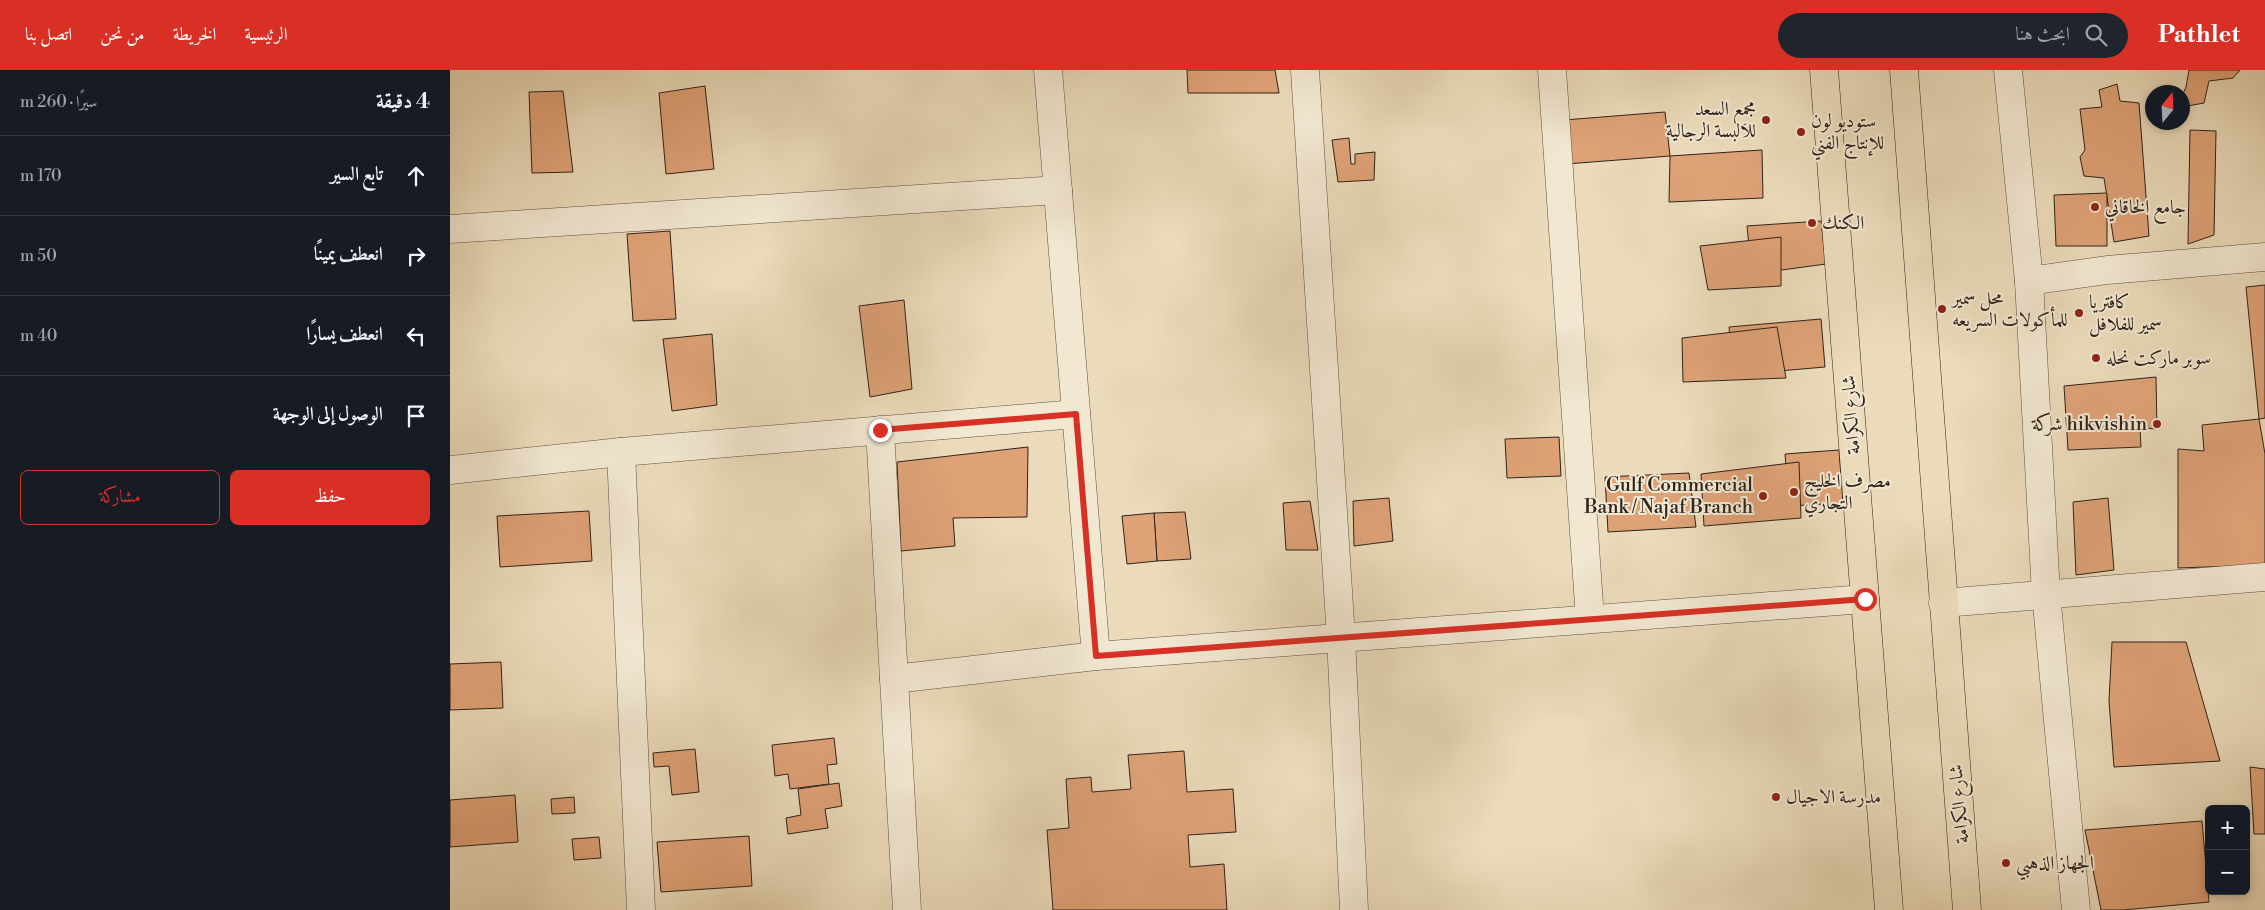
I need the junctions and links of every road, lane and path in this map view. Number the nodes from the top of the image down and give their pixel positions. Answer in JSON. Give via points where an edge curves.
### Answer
{"nodes":[{"id":1,"x":1048,"y":70,"type":"edge"},
{"id":2,"x":1305,"y":70,"type":"edge"},
{"id":3,"x":1552,"y":70,"type":"edge"},
{"id":4,"x":1824,"y":70,"type":"edge"},
{"id":5,"x":1904,"y":70,"type":"edge"},
{"id":6,"x":2008,"y":70,"type":"edge"},
{"id":7,"x":1058,"y":190,"type":"junction"},
{"id":8,"x":450,"y":228,"type":"edge"},
{"id":9,"x":2265,"y":257,"type":"edge"},
{"id":10,"x":2029,"y":281,"type":"junction"},
{"id":11,"x":1076,"y":414,"type":"junction"},
{"id":12,"x":880,"y":430,"type":"junction"},
{"id":13,"x":621,"y":452,"type":"junction"},
{"id":14,"x":450,"y":470,"type":"edge"},
{"id":15,"x":2265,"y":577,"type":"edge"},
{"id":16,"x":2046,"y":594,"type":"junction"},
{"id":17,"x":1865,"y":599,"type":"junction"},
{"id":18,"x":1943,"y":603,"type":"junction"},
{"id":19,"x":1590,"y":619,"type":"junction"},
{"id":20,"x":1341,"y":638,"type":"junction"},
{"id":21,"x":1096,"y":656,"type":"junction"},
{"id":22,"x":894,"y":679,"type":"junction"},
{"id":23,"x":641,"y":910,"type":"edge"},
{"id":24,"x":907,"y":910,"type":"edge"},
{"id":25,"x":1354,"y":910,"type":"edge"},
{"id":26,"x":1890,"y":910,"type":"edge"},
{"id":27,"x":1967,"y":910,"type":"edge"},
{"id":28,"x":2076,"y":910,"type":"edge"}],
"edges":[{"from":1,"to":7,"type":"street"},
{"from":2,"to":20,"type":"street"},
{"from":3,"to":19,"type":"street"},
{"from":4,"to":17,"type":"main road","name":"شارع الكرامة"},
{"from":5,"to":18,"type":"main road","name":"شارع الكرامة"},
{"from":6,"to":10,"type":"street"},
{"from":7,"to":8,"type":"street"},
{"from":7,"to":11,"type":"street"},
{"from":9,"to":10,"type":"street","via":[[2107,270]]},
{"from":10,"to":16,"type":"street"},
{"from":11,"to":12,"type":"street"},
{"from":11,"to":21,"type":"street"},
{"from":12,"to":13,"type":"street"},
{"from":12,"to":22,"type":"street"},
{"from":13,"to":14,"type":"street"},
{"from":13,"to":23,"type":"street"},
{"from":15,"to":16,"type":"street"},
{"from":16,"to":18,"type":"street"},
{"from":16,"to":28,"type":"street"},
{"from":17,"to":19,"type":"street"},
{"from":17,"to":26,"type":"main road","name":"شارع الكرامة"},
{"from":18,"to":27,"type":"main road","name":"شارع الكرامة"},
{"from":19,"to":20,"type":"street"},
{"from":20,"to":21,"type":"street"},
{"from":20,"to":25,"type":"street"},
{"from":21,"to":22,"type":"street"},
{"from":22,"to":24,"type":"street"}]}
